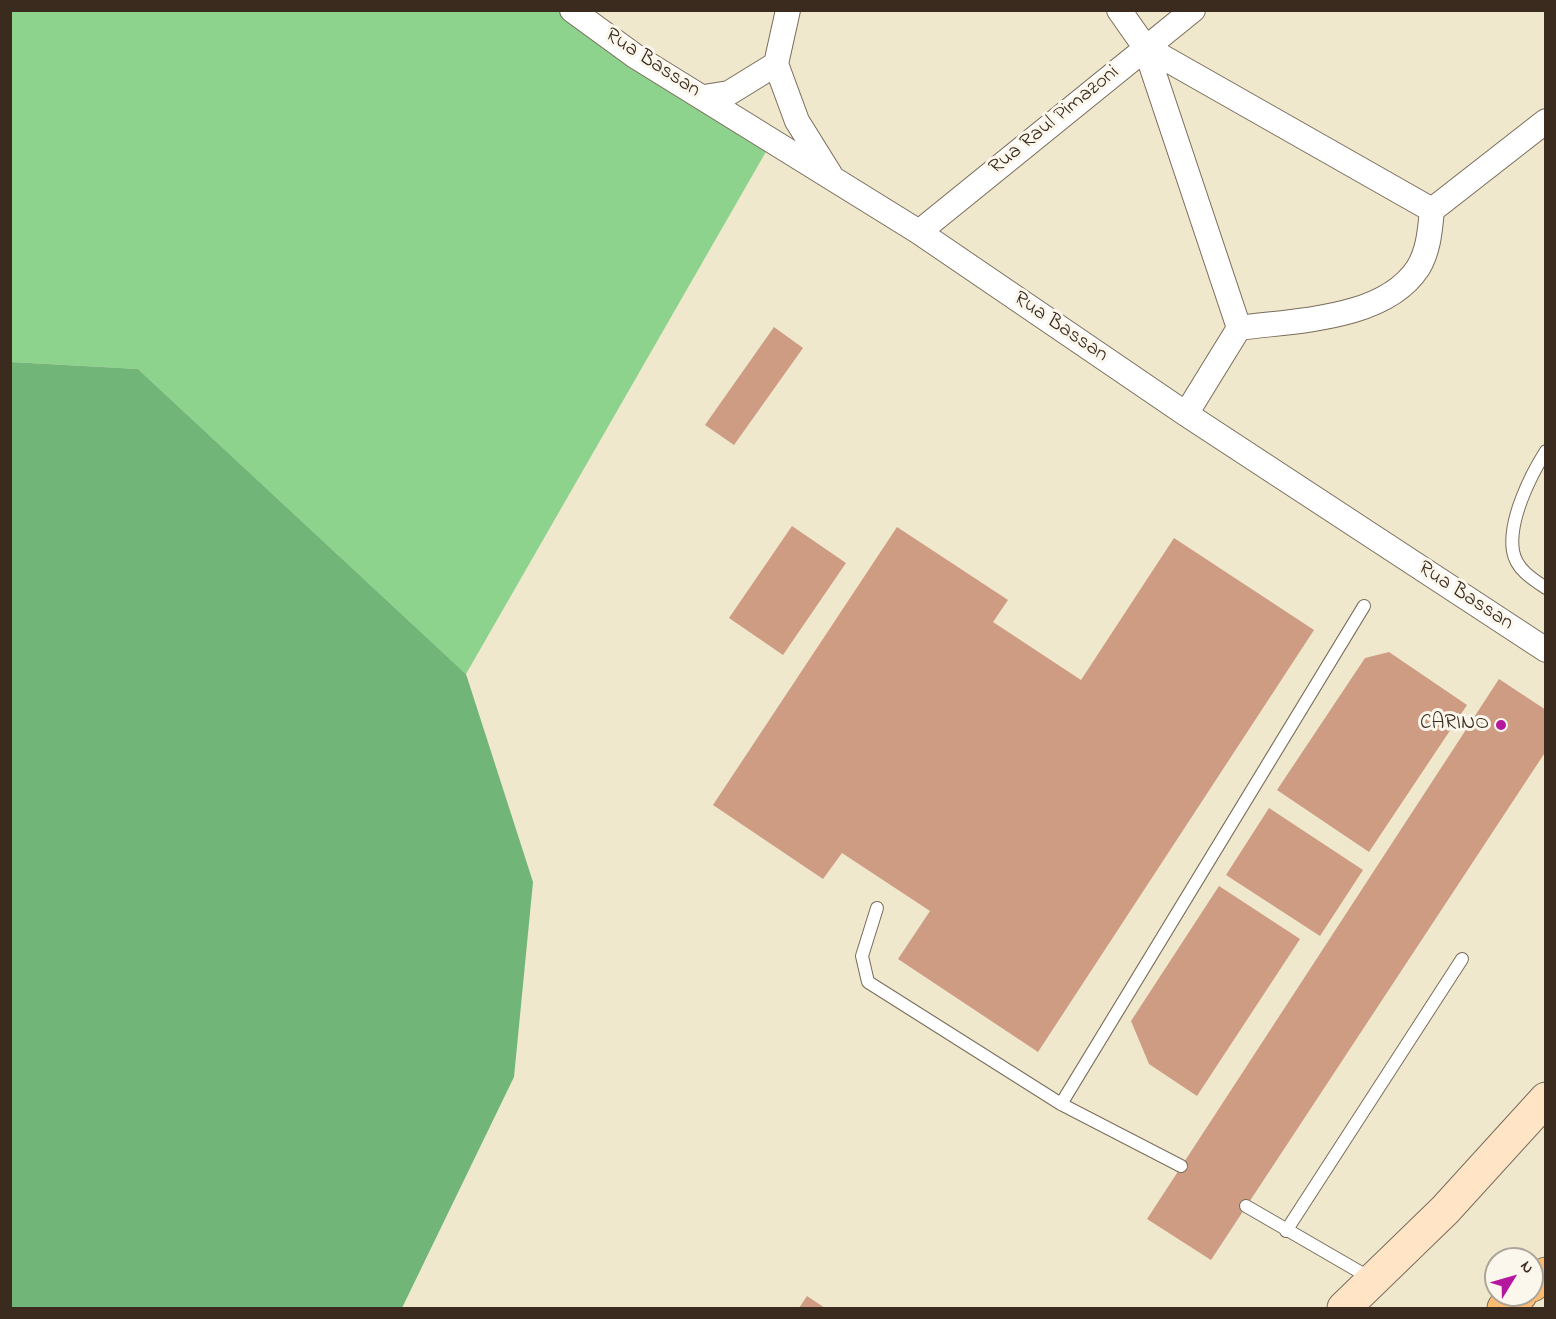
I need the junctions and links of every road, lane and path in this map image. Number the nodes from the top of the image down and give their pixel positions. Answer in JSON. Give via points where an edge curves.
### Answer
{"nodes":[{"id":1,"x":572,"y":10,"type":"edge"},
{"id":2,"x":788,"y":10,"type":"edge"},
{"id":3,"x":1119,"y":10,"type":"edge"},
{"id":4,"x":1193,"y":10,"type":"edge"},
{"id":5,"x":1145,"y":47,"type":"junction"},
{"id":6,"x":776,"y":64,"type":"junction"},
{"id":7,"x":704,"y":97,"type":"junction"},
{"id":8,"x":1545,"y":121,"type":"edge"},
{"id":9,"x":834,"y":181,"type":"junction"},
{"id":10,"x":1432,"y":210,"type":"junction"},
{"id":11,"x":919,"y":232,"type":"junction"},
{"id":12,"x":1239,"y":328,"type":"junction"},
{"id":13,"x":1186,"y":414,"type":"junction"},
{"id":14,"x":1545,"y":451,"type":"edge"},
{"id":15,"x":1545,"y":588,"type":"edge"},
{"id":16,"x":1364,"y":606,"type":"dead end"},
{"id":17,"x":1545,"y":650,"type":"edge"},
{"id":18,"x":877,"y":908,"type":"dead end"},
{"id":19,"x":1462,"y":959,"type":"dead end"},
{"id":20,"x":1545,"y":1099,"type":"edge"},
{"id":21,"x":1061,"y":1104,"type":"junction"},
{"id":22,"x":1181,"y":1166,"type":"dead end"},
{"id":23,"x":1246,"y":1206,"type":"dead end"},
{"id":24,"x":1287,"y":1231,"type":"junction"},
{"id":25,"x":1374,"y":1280,"type":"junction"},
{"id":26,"x":1344,"y":1308,"type":"edge"}],
"edges":[{"from":1,"to":7,"type":"street","name":"Rua Bassan","via":[[635,56]]},
{"from":2,"to":6,"type":"street"},
{"from":3,"to":5,"type":"street"},
{"from":4,"to":5,"type":"street","name":"Rua Raul Pimazoni"},
{"from":5,"to":10,"type":"street"},
{"from":5,"to":11,"type":"street","name":"Rua Raul Pimazoni"},
{"from":5,"to":12,"type":"street"},
{"from":6,"to":7,"type":"street","via":[[729,93]]},
{"from":6,"to":9,"type":"street","via":[[796,121]]},
{"from":7,"to":9,"type":"street","name":"Rua Bassan"},
{"from":8,"to":10,"type":"street"},
{"from":9,"to":11,"type":"street","name":"Rua Bassan"},
{"from":10,"to":12,"type":"street","via":[[1429,241],[1419,267],[1403,286],[1377,304]]},
{"from":11,"to":13,"type":"street","name":"Rua Bassan"},
{"from":12,"to":13,"type":"street"},
{"from":13,"to":17,"type":"street","name":"Rua Bassan"},
{"from":14,"to":15,"type":"lane","via":[[1517,511],[1513,552],[1525,575]]},
{"from":16,"to":21,"type":"lane"},
{"from":18,"to":21,"type":"lane","via":[[862,956],[868,982]]},
{"from":19,"to":24,"type":"lane"},
{"from":20,"to":25,"type":"street","via":[[1445,1210]]},
{"from":21,"to":22,"type":"lane"},
{"from":23,"to":24,"type":"lane"},
{"from":24,"to":25,"type":"lane"},
{"from":25,"to":26,"type":"street"}]}
